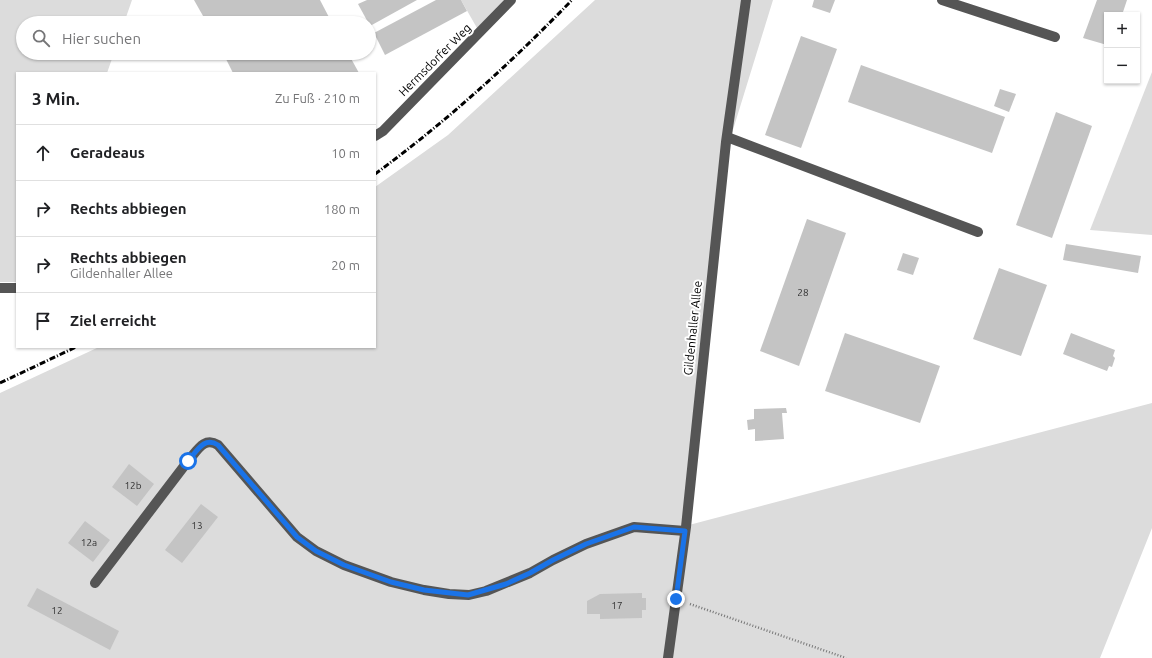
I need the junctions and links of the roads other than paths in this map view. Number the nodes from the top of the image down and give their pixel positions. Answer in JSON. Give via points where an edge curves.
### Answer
{"nodes":[{"id":1,"x":511,"y":0,"type":"edge"},
{"id":2,"x":746,"y":0,"type":"edge"},
{"id":3,"x":942,"y":0,"type":"edge"},
{"id":4,"x":1055,"y":37,"type":"dead end"},
{"id":5,"x":376,"y":135,"type":"edge"},
{"id":6,"x":727,"y":137,"type":"junction"},
{"id":7,"x":978,"y":232,"type":"dead end"},
{"id":8,"x":0,"y":288,"type":"edge"},
{"id":9,"x":16,"y":288,"type":"edge"},
{"id":10,"x":685,"y":531,"type":"junction"},
{"id":11,"x":95,"y":583,"type":"dead end"},
{"id":12,"x":668,"y":658,"type":"edge"}],
"edges":[{"from":1,"to":5,"type":"street","name":"Hermsdorfer Weg"},
{"from":2,"to":6,"type":"street","name":"Gildenhaller Allee"},
{"from":3,"to":4,"type":"street"},
{"from":6,"to":7,"type":"street"},
{"from":6,"to":10,"type":"street","name":"Gildenhaller Allee"},
{"from":8,"to":9,"type":"street"},
{"from":10,"to":11,"type":"street","via":[[634,527],[586,544],[506,584],[468,595],[424,590],[391,582],[344,565],[316,551],[297,537],[218,445],[207,442],[188,461]]},
{"from":10,"to":12,"type":"street","name":"Gildenhaller Allee"}]}
